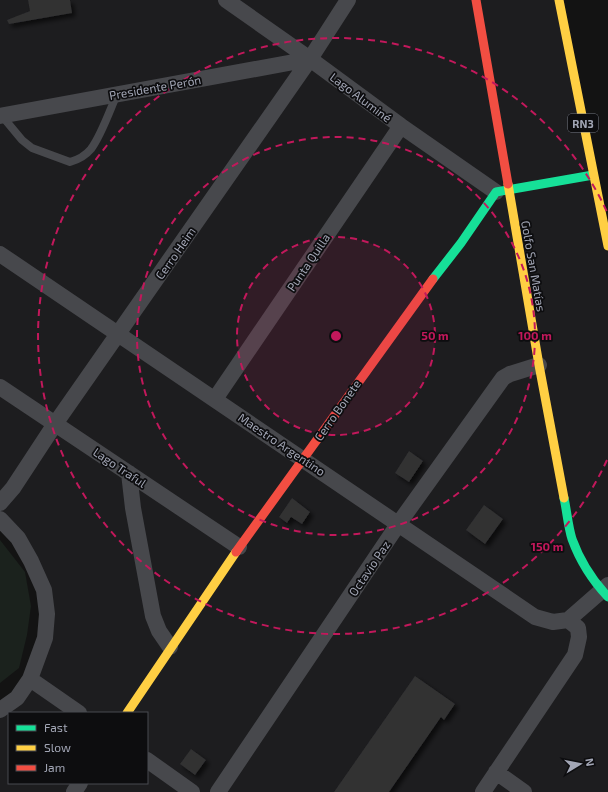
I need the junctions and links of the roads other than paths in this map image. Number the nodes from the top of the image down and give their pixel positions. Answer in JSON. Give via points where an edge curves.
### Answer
{"nodes":[{"id":1,"x":226,"y":0,"type":"edge"},
{"id":2,"x":348,"y":0,"type":"edge"},
{"id":3,"x":476,"y":0,"type":"edge"},
{"id":4,"x":559,"y":0,"type":"edge"},
{"id":5,"x":310,"y":59,"type":"junction"},
{"id":6,"x":117,"y":94,"type":"junction"},
{"id":7,"x":1,"y":112,"type":"edge"},
{"id":8,"x":400,"y":126,"type":"junction"},
{"id":9,"x":593,"y":175,"type":"junction"},
{"id":10,"x":502,"y":191,"type":"junction"},
{"id":11,"x":608,"y":246,"type":"edge"},
{"id":12,"x":0,"y":254,"type":"edge"},
{"id":13,"x":119,"y":334,"type":"junction"},
{"id":14,"x":539,"y":365,"type":"junction"},
{"id":15,"x":0,"y":387,"type":"edge"},
{"id":16,"x":215,"y":399,"type":"junction"},
{"id":17,"x":55,"y":424,"type":"junction"},
{"id":18,"x":303,"y":458,"type":"junction"},
{"id":19,"x":129,"y":473,"type":"junction"},
{"id":20,"x":0,"y":503,"type":"edge"},
{"id":21,"x":0,"y":520,"type":"edge"},
{"id":22,"x":399,"y":523,"type":"junction"},
{"id":23,"x":239,"y":547,"type":"junction"},
{"id":24,"x":606,"y":590,"type":"edge"},
{"id":25,"x":568,"y":620,"type":"junction"},
{"id":26,"x":170,"y":647,"type":"junction"},
{"id":27,"x":30,"y":680,"type":"junction"},
{"id":28,"x":0,"y":710,"type":"edge"},
{"id":29,"x":78,"y":712,"type":"edge"},
{"id":30,"x":128,"y":712,"type":"edge"},
{"id":31,"x":148,"y":761,"type":"edge"},
{"id":32,"x":496,"y":772,"type":"junction"},
{"id":33,"x":192,"y":792,"type":"edge"},
{"id":34,"x":218,"y":792,"type":"edge"},
{"id":35,"x":483,"y":792,"type":"edge"},
{"id":36,"x":524,"y":792,"type":"edge"}],
"edges":[{"from":1,"to":5,"type":"street","name":"Lago Aluminé"},
{"from":2,"to":5,"type":"street","name":"Cerro Heim"},
{"from":3,"to":10,"type":"main road","name":"Golfo San Matías"},
{"from":4,"to":9,"type":"main road","number":"RN3"},
{"from":5,"to":6,"type":"street","name":"Presidente Perón"},
{"from":5,"to":8,"type":"street","name":"Lago Aluminé"},
{"from":5,"to":13,"type":"street","name":"Cerro Heim"},
{"from":6,"to":7,"type":"street","name":"Presidente Perón"},
{"from":6,"to":7,"type":"lane","via":[[90,150],[70,162],[32,148],[22,140]]},
{"from":8,"to":10,"type":"street","name":"Lago Aluminé"},
{"from":8,"to":16,"type":"street","name":"Punta Quilla"},
{"from":9,"to":10,"type":"main road"},
{"from":9,"to":11,"type":"main road","number":"RN3"},
{"from":10,"to":14,"type":"main road","name":"Golfo San Matías"},
{"from":10,"to":18,"type":"main road","name":"Cerro Bonete","via":[[422,292]]},
{"from":12,"to":13,"type":"street","name":"Maestro Argentino"},
{"from":13,"to":16,"type":"street","name":"Maestro Argentino"},
{"from":13,"to":17,"type":"street","name":"Cerro Heim"},
{"from":14,"to":22,"type":"street","name":"Octavio Paz","via":[[503,378]]},
{"from":14,"to":24,"type":"main road","name":"Golfo San Matías","via":[[572,538],[586,570],[594,582]]},
{"from":15,"to":17,"type":"street","name":"Lago Traful"},
{"from":16,"to":18,"type":"street","name":"Maestro Argentino"},
{"from":17,"to":19,"type":"street","name":"Lago Traful"},
{"from":17,"to":20,"type":"street","name":"Cerro Heim","via":[[13,488]]},
{"from":18,"to":22,"type":"street","name":"Maestro Argentino"},
{"from":18,"to":23,"type":"main road","name":"Cerro Bonete"},
{"from":19,"to":23,"type":"street","name":"Lago Traful"},
{"from":19,"to":26,"type":"street","via":[[153,616]]},
{"from":21,"to":27,"type":"street","via":[[18,538],[44,590],[47,614],[45,638]]},
{"from":22,"to":25,"type":"street","name":"Maestro Argentino","via":[[535,616],[554,622]]},
{"from":22,"to":34,"type":"street","name":"Octavio Paz"},
{"from":23,"to":26,"type":"main road","name":"Cerro Bonete"},
{"from":24,"to":25,"type":"street"},
{"from":25,"to":32,"type":"street","via":[[578,628],[579,637],[574,655]]},
{"from":26,"to":30,"type":"main road","name":"Cerro Bonete"},
{"from":27,"to":28,"type":"street","via":[[17,698]]},
{"from":27,"to":29,"type":"street"},
{"from":31,"to":33,"type":"street"},
{"from":32,"to":35,"type":"street"},
{"from":32,"to":36,"type":"street"}]}
